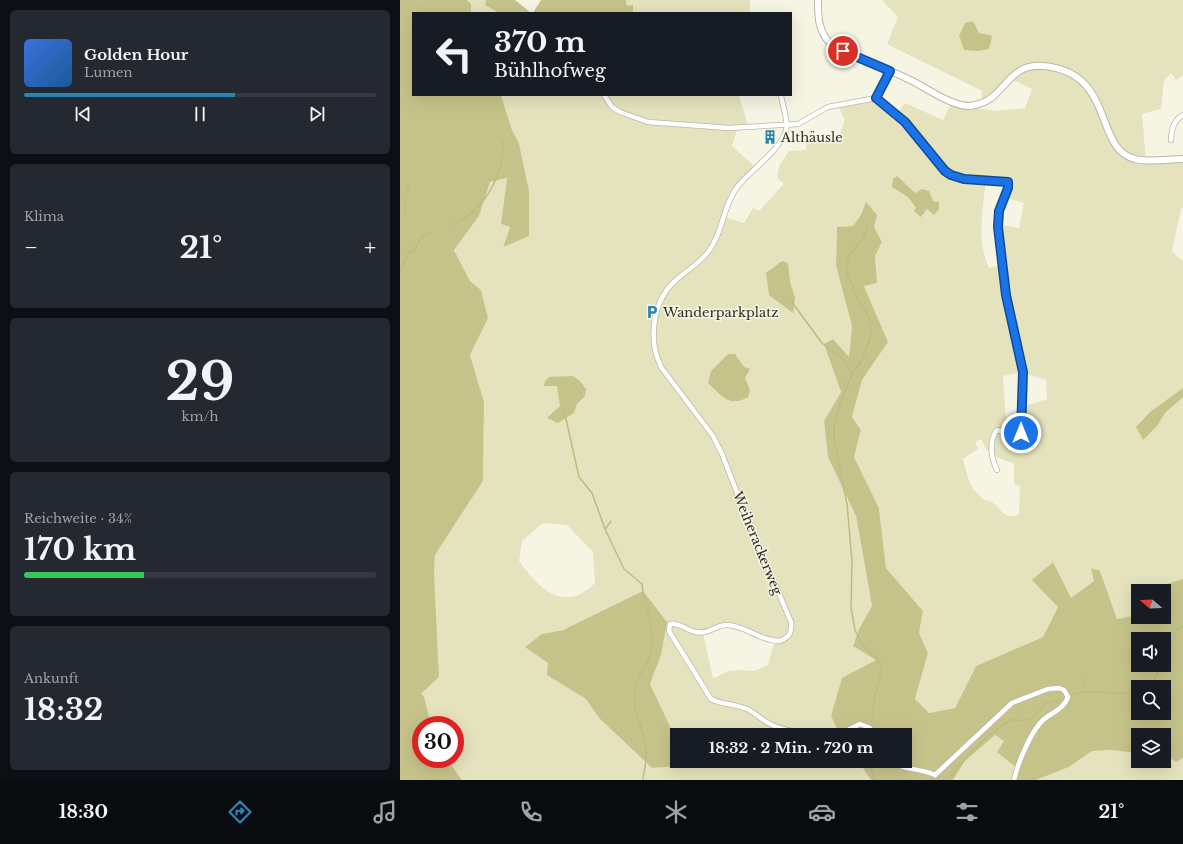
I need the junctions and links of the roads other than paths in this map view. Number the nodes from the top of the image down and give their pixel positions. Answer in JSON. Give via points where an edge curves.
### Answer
{"nodes":[{"id":1,"x":818,"y":0,"type":"edge"},
{"id":2,"x":890,"y":71,"type":"junction"},
{"id":3,"x":605,"y":96,"type":"edge"},
{"id":4,"x":781,"y":96,"type":"edge"},
{"id":5,"x":876,"y":98,"type":"junction"},
{"id":6,"x":1183,"y":115,"type":"edge"},
{"id":7,"x":786,"y":124,"type":"junction"},
{"id":8,"x":1171,"y":140,"type":"dead end"},
{"id":9,"x":1183,"y":159,"type":"edge"},
{"id":10,"x":997,"y":470,"type":"dead end"},
{"id":11,"x":782,"y":728,"type":"edge"},
{"id":12,"x":852,"y":728,"type":"edge"},
{"id":13,"x":866,"y":728,"type":"edge"},
{"id":14,"x":907,"y":768,"type":"edge"},
{"id":15,"x":935,"y":778,"type":"edge"},
{"id":16,"x":1014,"y":780,"type":"edge"}],
"edges":[{"from":1,"to":2,"type":"street","via":[[819,24],[829,42],[843,51]]},
{"from":2,"to":5,"type":"street"},
{"from":2,"to":9,"type":"street","via":[[950,102],[975,106],[985,102],[1014,74],[1026,68],[1057,68],[1085,83],[1094,95],[1113,141],[1124,154],[1134,159]]},
{"from":3,"to":7,"type":"street","via":[[612,107],[620,112],[648,122],[729,128]]},
{"from":4,"to":7,"type":"street"},
{"from":5,"to":7,"type":"street","via":[[837,104],[798,124]]},
{"from":5,"to":10,"type":"street","via":[[905,122],[951,175],[964,179],[1004,180],[1009,184],[999,211],[998,227],[1006,295],[1023,372],[1022,428],[1016,439],[999,430],[993,436],[992,458]]},
{"from":6,"to":8,"type":"street","via":[[1175,123]]},
{"from":7,"to":11,"type":"street","name":"Weiherackerweg","via":[[783,136],[771,152],[733,194],[709,252],[669,287],[655,318],[653,340],[661,367],[703,420],[722,454],[791,622],[789,635],[780,641],[759,637],[729,625],[722,625],[703,633],[673,624],[669,631],[711,699],[720,704],[738,706],[751,711],[771,725]]},
{"from":12,"to":13,"type":"street","name":"Weiherackerweg","via":[[860,724]]},
{"from":14,"to":15,"type":"street","via":[[928,772]]},
{"from":15,"to":16,"type":"street","via":[[1012,703],[1048,689],[1064,690],[1068,697],[1066,702],[1042,721],[1034,732]]}]}
